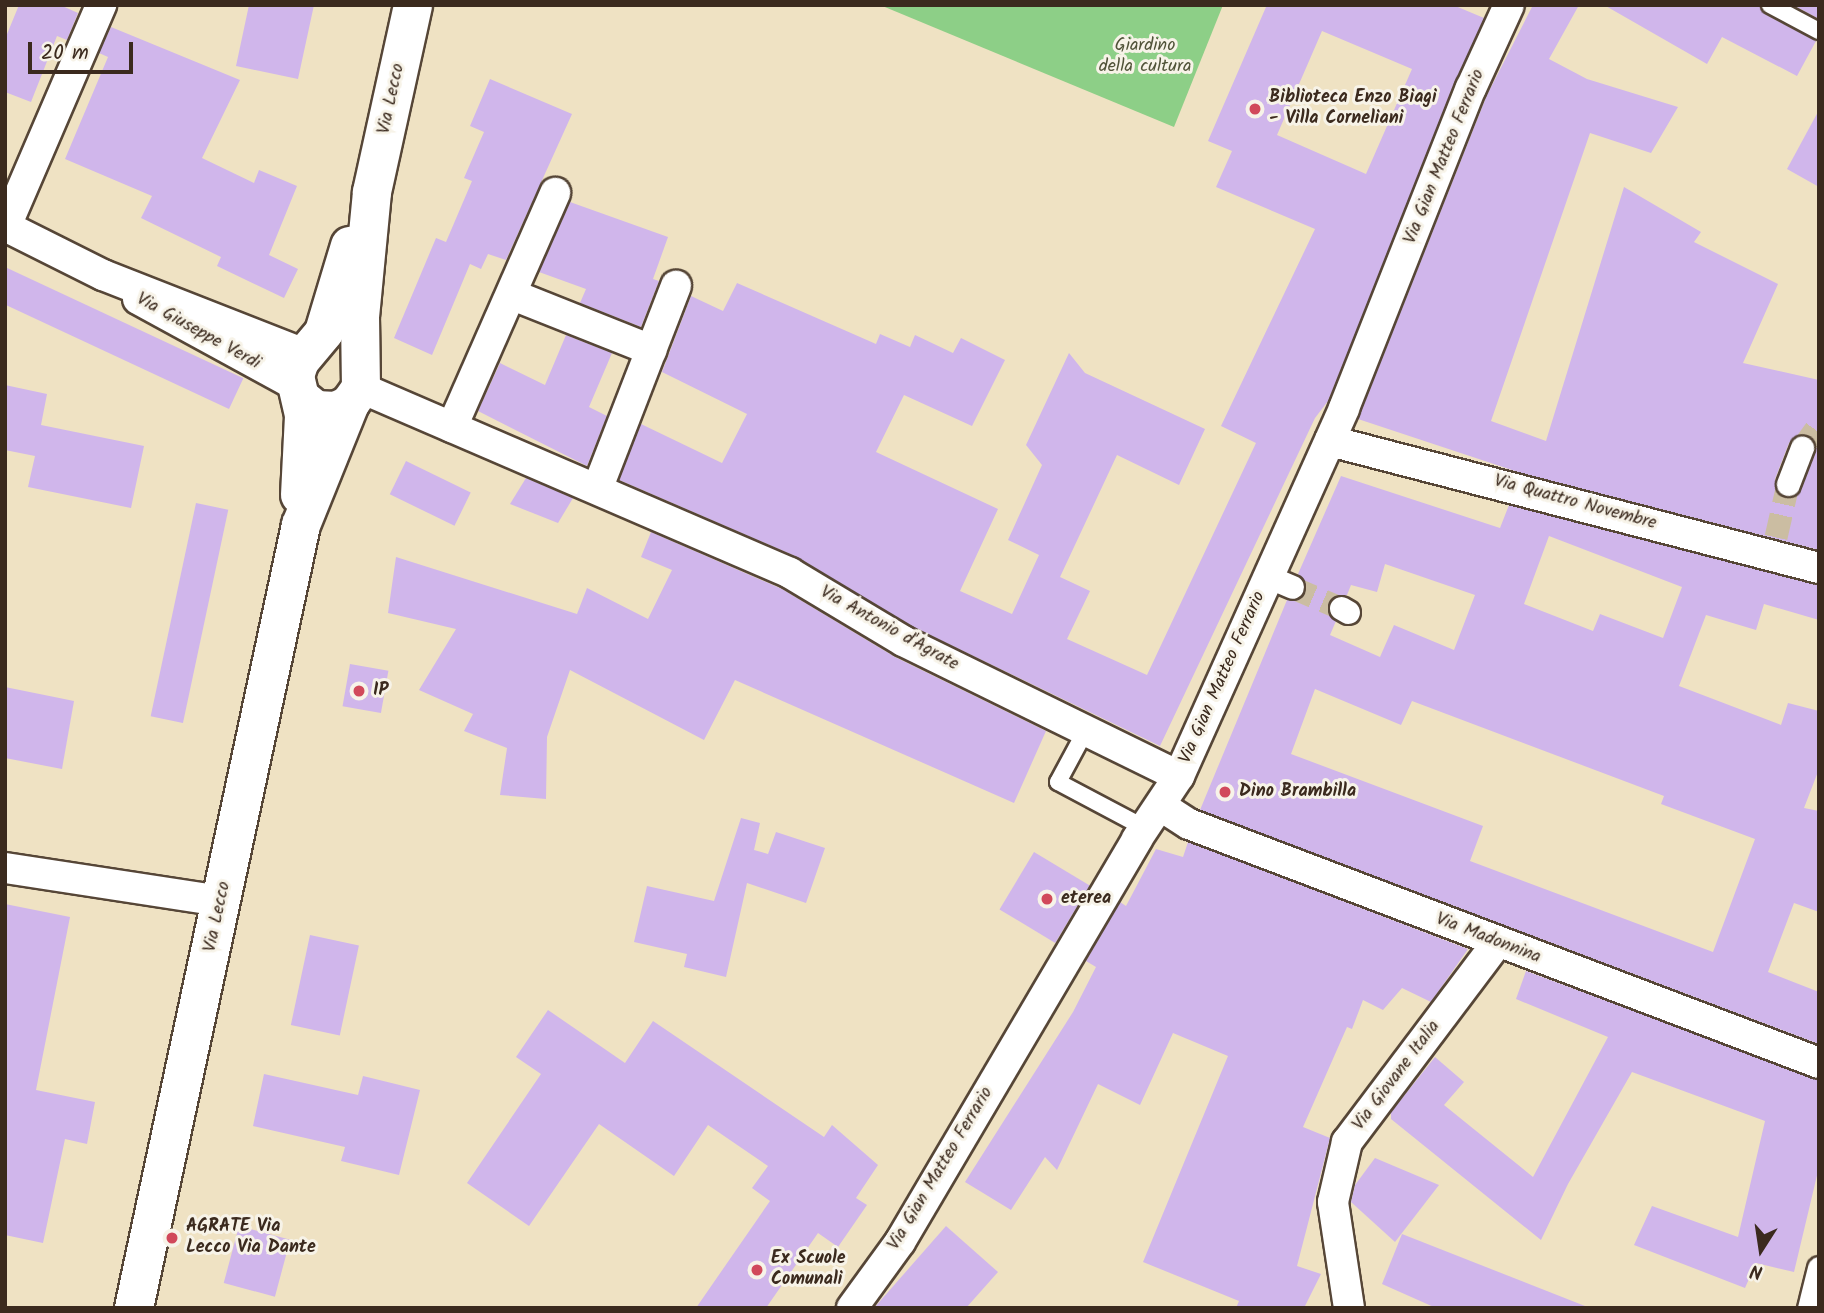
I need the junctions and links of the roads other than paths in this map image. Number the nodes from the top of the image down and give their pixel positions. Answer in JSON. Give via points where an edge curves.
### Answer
{"nodes":[{"id":1,"x":101,"y":5,"type":"edge"},
{"id":2,"x":412,"y":5,"type":"edge"},
{"id":3,"x":1509,"y":5,"type":"edge"},
{"id":4,"x":1770,"y":5,"type":"edge"},
{"id":5,"x":1819,"y":30,"type":"edge"},
{"id":6,"x":372,"y":192,"type":"junction"},
{"id":7,"x":555,"y":194,"type":"dead end"},
{"id":8,"x":6,"y":226,"type":"edge"},
{"id":9,"x":676,"y":286,"type":"dead end"},
{"id":10,"x":513,"y":295,"type":"junction"},
{"id":11,"x":651,"y":350,"type":"junction"},
{"id":12,"x":303,"y":371,"type":"junction"},
{"id":13,"x":356,"y":385,"type":"junction"},
{"id":14,"x":453,"y":427,"type":"junction"},
{"id":15,"x":1330,"y":441,"type":"junction"},
{"id":16,"x":1802,"y":449,"type":"tunnel mouth"},
{"id":17,"x":1788,"y":484,"type":"tunnel mouth"},
{"id":18,"x":598,"y":487,"type":"junction"},
{"id":19,"x":301,"y":525,"type":"junction"},
{"id":20,"x":1819,"y":568,"type":"edge"},
{"id":21,"x":1086,"y":730,"type":"junction"},
{"id":22,"x":1179,"y":776,"type":"junction"},
{"id":23,"x":1153,"y":817,"type":"junction"},
{"id":24,"x":5,"y":868,"type":"edge"},
{"id":25,"x":221,"y":901,"type":"junction"},
{"id":26,"x":1497,"y":943,"type":"junction"},
{"id":27,"x":1819,"y":1063,"type":"edge"},
{"id":28,"x":1819,"y":1268,"type":"edge"},
{"id":29,"x":134,"y":1308,"type":"edge"},
{"id":30,"x":852,"y":1308,"type":"edge"},
{"id":31,"x":1349,"y":1308,"type":"edge"},
{"id":32,"x":1809,"y":1308,"type":"edge"}],
"edges":[{"from":1,"to":8,"type":"street"},
{"from":2,"to":6,"type":"street","name":"Via Lecco"},
{"from":3,"to":15,"type":"street","name":"Via Gian Matteo Ferrario","via":[[1471,88]]},
{"from":4,"to":5,"type":"lane"},
{"from":6,"to":12,"type":"street","name":"Via Lecco","via":[[345,259],[324,332]]},
{"from":6,"to":13,"type":"street","name":"Via Lecco"},
{"from":7,"to":10,"type":"street"},
{"from":8,"to":12,"type":"street","name":"Via Giuseppe Verdi"},
{"from":9,"to":11,"type":"street"},
{"from":10,"to":11,"type":"street"},
{"from":10,"to":14,"type":"street"},
{"from":11,"to":18,"type":"street"},
{"from":12,"to":13,"type":"street","via":[[323,412]]},
{"from":12,"to":13,"type":"street","via":[[333,345],[346,350]]},
{"from":12,"to":19,"type":"street","name":"Via Lecco"},
{"from":13,"to":14,"type":"street","name":"Via Antonio d'Agrate"},
{"from":13,"to":19,"type":"street","name":"Via Lecco"},
{"from":14,"to":18,"type":"street","name":"Via Antonio d'Agrate"},
{"from":15,"to":20,"type":"street","name":"Via Quattro Novembre","via":[[1774,546]]},
{"from":15,"to":22,"type":"street","name":"Via Gian Matteo Ferrario","via":[[1280,582]]},
{"from":16,"to":17,"type":"street"},
{"from":18,"to":21,"type":"street","name":"Via Antonio d'Agrate","via":[[790,573],[903,641]]},
{"from":19,"to":25,"type":"street","name":"Via Lecco"},
{"from":21,"to":22,"type":"street","name":"Via Antonio d'Agrate"},
{"from":21,"to":23,"type":"lane","via":[[1058,782]]},
{"from":22,"to":23,"type":"street","name":"Via Gian Matteo Ferrario"},
{"from":23,"to":26,"type":"street","name":"Via Madonnina","via":[[1189,824]]},
{"from":23,"to":30,"type":"street","name":"Via Gian Matteo Ferrario","via":[[900,1242]]},
{"from":24,"to":25,"type":"street"},
{"from":25,"to":29,"type":"street","name":"Via Lecco"},
{"from":26,"to":27,"type":"street","name":"Via Madonnina"},
{"from":26,"to":31,"type":"street","name":"Via Giovane Italia","via":[[1346,1142],[1333,1202]]},
{"from":28,"to":32,"type":"street"}]}
